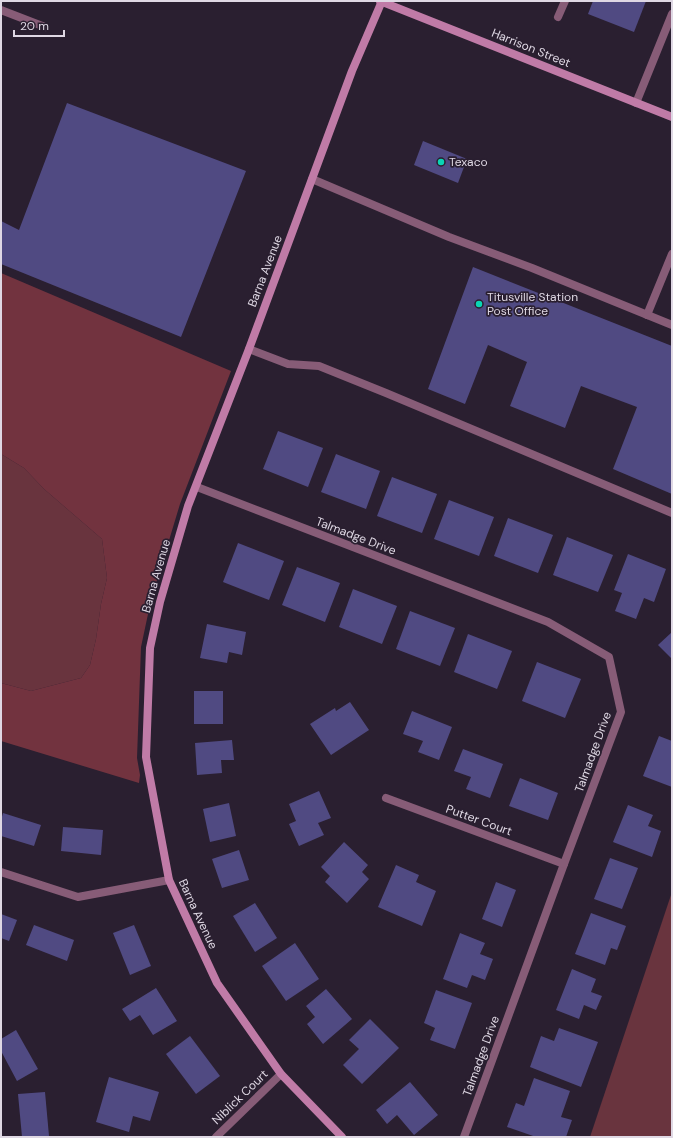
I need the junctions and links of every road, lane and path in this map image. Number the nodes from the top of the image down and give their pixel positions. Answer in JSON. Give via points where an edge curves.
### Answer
{"nodes":[{"id":1,"x":381,"y":1,"type":"edge"},
{"id":2,"x":565,"y":1,"type":"edge"},
{"id":3,"x":1,"y":10,"type":"edge"},
{"id":4,"x":672,"y":14,"type":"edge"},
{"id":5,"x":558,"y":17,"type":"dead end"},
{"id":6,"x":44,"y":27,"type":"dead end"},
{"id":7,"x":636,"y":103,"type":"junction"},
{"id":8,"x":672,"y":117,"type":"edge"},
{"id":9,"x":312,"y":179,"type":"junction"},
{"id":10,"x":672,"y":254,"type":"edge"},
{"id":11,"x":647,"y":315,"type":"junction"},
{"id":12,"x":672,"y":325,"type":"edge"},
{"id":13,"x":248,"y":349,"type":"junction"},
{"id":14,"x":197,"y":487,"type":"junction"},
{"id":15,"x":672,"y":513,"type":"edge"},
{"id":16,"x":386,"y":798,"type":"dead end"},
{"id":17,"x":564,"y":864,"type":"junction"},
{"id":18,"x":1,"y":872,"type":"edge"},
{"id":19,"x":169,"y":880,"type":"junction"},
{"id":20,"x":281,"y":1074,"type":"junction"},
{"id":21,"x":216,"y":1137,"type":"edge"},
{"id":22,"x":342,"y":1137,"type":"edge"},
{"id":23,"x":464,"y":1137,"type":"edge"}],
"edges":[{"from":1,"to":7,"type":"street","name":"Harrison Street"},
{"from":1,"to":9,"type":"street","name":"Barna Avenue"},
{"from":2,"to":5,"type":"street"},
{"from":3,"to":6,"type":"street"},
{"from":4,"to":7,"type":"street"},
{"from":7,"to":8,"type":"street","name":"Harrison Street"},
{"from":9,"to":11,"type":"street","via":[[449,237]]},
{"from":9,"to":13,"type":"street","name":"Barna Avenue"},
{"from":10,"to":11,"type":"street"},
{"from":11,"to":12,"type":"street"},
{"from":13,"to":14,"type":"street","name":"Barna Avenue"},
{"from":13,"to":15,"type":"street","via":[[288,364],[319,366]]},
{"from":14,"to":17,"type":"street","name":"Talmadge Drive","via":[[548,622],[609,657],[621,712]]},
{"from":14,"to":19,"type":"street","name":"Barna Avenue","via":[[188,506],[160,602],[150,648],[146,757]]},
{"from":16,"to":17,"type":"street","name":"Putter Court"},
{"from":17,"to":23,"type":"street","name":"Talmadge Drive"},
{"from":18,"to":19,"type":"street","via":[[78,897]]},
{"from":19,"to":20,"type":"street","name":"Barna Avenue","via":[[217,983]]},
{"from":20,"to":21,"type":"street","name":"Niblick Court"},
{"from":20,"to":22,"type":"street","name":"Barna Avenue"}]}
